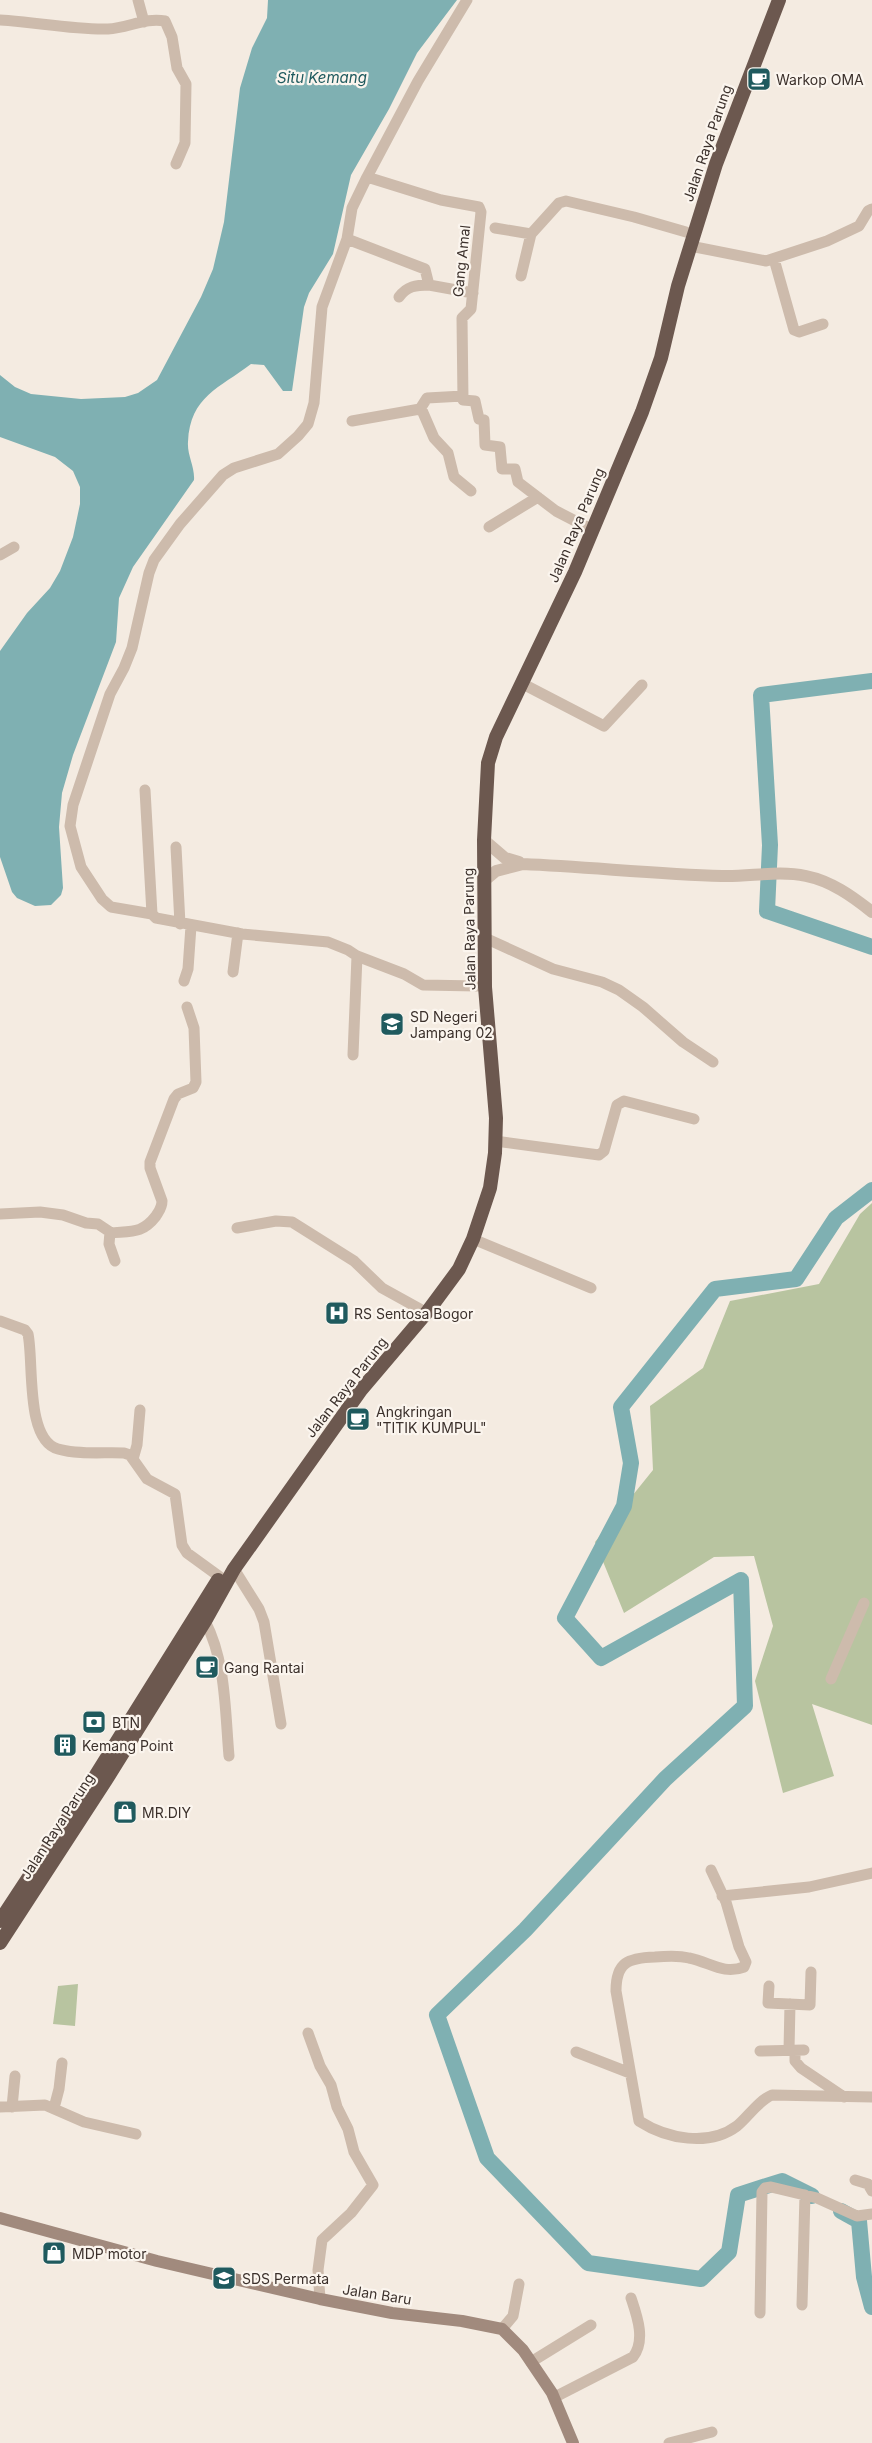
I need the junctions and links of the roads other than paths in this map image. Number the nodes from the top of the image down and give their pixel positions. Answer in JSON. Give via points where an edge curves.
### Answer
{"nodes":[{"id":1,"x":138,"y":0,"type":"edge"},
{"id":2,"x":467,"y":0,"type":"edge"},
{"id":3,"x":770,"y":0,"type":"edge"},
{"id":4,"x":779,"y":0,"type":"edge"},
{"id":5,"x":0,"y":20,"type":"edge"},
{"id":6,"x":144,"y":22,"type":"junction"},
{"id":7,"x":176,"y":164,"type":"dead end"},
{"id":8,"x":366,"y":176,"type":"junction"},
{"id":9,"x":872,"y":209,"type":"edge"},
{"id":10,"x":495,"y":228,"type":"dead end"},
{"id":11,"x":531,"y":234,"type":"junction"},
{"id":12,"x":347,"y":239,"type":"junction"},
{"id":13,"x":688,"y":239,"type":"junction"},
{"id":14,"x":774,"y":259,"type":"junction"},
{"id":15,"x":521,"y":276,"type":"dead end"},
{"id":16,"x":429,"y":285,"type":"junction"},
{"id":17,"x":473,"y":293,"type":"junction"},
{"id":18,"x":399,"y":297,"type":"dead end"},
{"id":19,"x":823,"y":324,"type":"dead end"},
{"id":20,"x":463,"y":396,"type":"junction"},
{"id":21,"x":421,"y":408,"type":"junction"},
{"id":22,"x":352,"y":421,"type":"dead end"},
{"id":23,"x":471,"y":491,"type":"dead end"},
{"id":24,"x":538,"y":497,"type":"junction"},
{"id":25,"x":489,"y":527,"type":"dead end"},
{"id":26,"x":587,"y":527,"type":"junction"},
{"id":27,"x":14,"y":547,"type":"dead end"},
{"id":28,"x":0,"y":555,"type":"edge"},
{"id":29,"x":523,"y":684,"type":"junction"},
{"id":30,"x":642,"y":685,"type":"dead end"},
{"id":31,"x":145,"y":790,"type":"dead end"},
{"id":32,"x":484,"y":840,"type":"junction"},
{"id":33,"x":176,"y":847,"type":"dead end"},
{"id":34,"x":524,"y":864,"type":"junction"},
{"id":35,"x":484,"y":881,"type":"junction"},
{"id":36,"x":872,"y":912,"type":"edge"},
{"id":37,"x":152,"y":914,"type":"junction"},
{"id":38,"x":185,"y":925,"type":"junction"},
{"id":39,"x":238,"y":934,"type":"junction"},
{"id":40,"x":485,"y":938,"type":"junction"},
{"id":41,"x":357,"y":956,"type":"junction"},
{"id":42,"x":233,"y":972,"type":"dead end"},
{"id":43,"x":184,"y":981,"type":"dead end"},
{"id":44,"x":477,"y":986,"type":"junction"},
{"id":45,"x":187,"y":1007,"type":"dead end"},
{"id":46,"x":353,"y":1055,"type":"dead end"},
{"id":47,"x":713,"y":1062,"type":"dead end"},
{"id":48,"x":694,"y":1119,"type":"dead end"},
{"id":49,"x":495,"y":1142,"type":"junction"},
{"id":50,"x":0,"y":1214,"type":"edge"},
{"id":51,"x":237,"y":1228,"type":"dead end"},
{"id":52,"x":110,"y":1233,"type":"junction"},
{"id":53,"x":473,"y":1239,"type":"junction"},
{"id":54,"x":116,"y":1261,"type":"dead end"},
{"id":55,"x":591,"y":1288,"type":"dead end"},
{"id":56,"x":420,"y":1309,"type":"junction"},
{"id":57,"x":0,"y":1321,"type":"edge"},
{"id":58,"x":381,"y":1360,"type":"junction"},
{"id":59,"x":140,"y":1410,"type":"dead end"},
{"id":60,"x":133,"y":1459,"type":"junction"},
{"id":61,"x":234,"y":1569,"type":"junction"},
{"id":62,"x":220,"y":1576,"type":"junction"},
{"id":63,"x":864,"y":1602,"type":"dead end"},
{"id":64,"x":205,"y":1621,"type":"junction"},
{"id":65,"x":831,"y":1679,"type":"dead end"},
{"id":66,"x":281,"y":1724,"type":"dead end"},
{"id":67,"x":229,"y":1756,"type":"dead end"},
{"id":68,"x":711,"y":1870,"type":"dead end"},
{"id":69,"x":872,"y":1873,"type":"edge"},
{"id":70,"x":722,"y":1896,"type":"junction"},
{"id":71,"x":1,"y":1916,"type":"edge"},
{"id":72,"x":0,"y":1943,"type":"edge"},
{"id":73,"x":811,"y":1972,"type":"dead end"},
{"id":74,"x":769,"y":1986,"type":"dead end"},
{"id":75,"x":790,"y":2004,"type":"junction"},
{"id":76,"x":308,"y":2032,"type":"dead end"},
{"id":77,"x":760,"y":2050,"type":"dead end"},
{"id":78,"x":796,"y":2051,"type":"junction"},
{"id":79,"x":576,"y":2052,"type":"dead end"},
{"id":80,"x":62,"y":2063,"type":"dead end"},
{"id":81,"x":630,"y":2073,"type":"junction"},
{"id":82,"x":15,"y":2076,"type":"dead end"},
{"id":83,"x":872,"y":2096,"type":"edge"},
{"id":84,"x":844,"y":2097,"type":"junction"},
{"id":85,"x":0,"y":2107,"type":"edge"},
{"id":86,"x":12,"y":2107,"type":"junction"},
{"id":87,"x":54,"y":2108,"type":"junction"},
{"id":88,"x":136,"y":2134,"type":"dead end"},
{"id":89,"x":855,"y":2180,"type":"dead end"},
{"id":90,"x":872,"y":2190,"type":"edge"},
{"id":91,"x":805,"y":2195,"type":"junction"},
{"id":92,"x":872,"y":2214,"type":"edge"},
{"id":93,"x":0,"y":2218,"type":"edge"},
{"id":94,"x":519,"y":2284,"type":"dead end"},
{"id":95,"x":631,"y":2298,"type":"dead end"},
{"id":96,"x":320,"y":2300,"type":"junction"},
{"id":97,"x":802,"y":2305,"type":"dead end"},
{"id":98,"x":760,"y":2312,"type":"dead end"},
{"id":99,"x":590,"y":2324,"type":"dead end"},
{"id":100,"x":502,"y":2329,"type":"junction"},
{"id":101,"x":535,"y":2367,"type":"junction"},
{"id":102,"x":554,"y":2395,"type":"junction"},
{"id":103,"x":712,"y":2432,"type":"dead end"},
{"id":104,"x":573,"y":2443,"type":"edge"},
{"id":105,"x":669,"y":2443,"type":"edge"}],
"edges":[{"from":1,"to":6,"type":"street"},
{"from":2,"to":8,"type":"street"},
{"from":3,"to":13,"type":"highway","name":"Jalan Raya Parung","via":[[738,78]]},
{"from":4,"to":13,"type":"highway","name":"Jalan Raya Parung"},
{"from":5,"to":6,"type":"street","via":[[80,29],[110,29]]},
{"from":6,"to":7,"type":"street","via":[[158,19],[169,26],[175,62],[186,84],[185,143]]},
{"from":8,"to":12,"type":"street","via":[[352,208]]},
{"from":8,"to":17,"type":"street","name":"Gang Amal","via":[[441,200],[479,207]]},
{"from":9,"to":14,"type":"street","via":[[859,226],[828,241]]},
{"from":10,"to":11,"type":"street"},
{"from":11,"to":13,"type":"street","via":[[562,201],[634,217]]},
{"from":11,"to":15,"type":"street"},
{"from":12,"to":16,"type":"street","via":[[425,269]]},
{"from":12,"to":37,"type":"street","via":[[322,307],[314,403],[308,424],[278,454],[223,474],[154,560],[128,658],[110,694],[73,805],[70,826],[75,852],[102,900],[111,907]]},
{"from":13,"to":14,"type":"street","via":[[758,261]]},
{"from":13,"to":26,"type":"highway","name":"Jalan Raya Parung","via":[[673,273],[641,393]]},
{"from":13,"to":29,"type":"highway","name":"Jalan Raya Parung","via":[[660,358],[642,412],[575,572]]},
{"from":14,"to":19,"type":"street","via":[[794,330],[799,332]]},
{"from":16,"to":17,"type":"street"},
{"from":16,"to":18,"type":"street","via":[[410,286]]},
{"from":17,"to":20,"type":"street","name":"Gang Amal","via":[[470,311],[462,318]]},
{"from":20,"to":21,"type":"street","via":[[427,398]]},
{"from":20,"to":24,"type":"street","via":[[464,401],[475,401],[479,419],[484,420],[485,445],[500,447],[502,469],[516,470],[517,480]]},
{"from":21,"to":22,"type":"street"},
{"from":21,"to":23,"type":"street","via":[[434,438],[448,453],[454,477]]},
{"from":24,"to":25,"type":"street"},
{"from":24,"to":26,"type":"street","via":[[556,511]]},
{"from":26,"to":44,"type":"highway","name":"Jalan Raya Parung","via":[[489,734],[482,758],[475,839]]},
{"from":27,"to":28,"type":"street"},
{"from":29,"to":30,"type":"street","via":[[604,726]]},
{"from":29,"to":32,"type":"highway","name":"Jalan Raya Parung","via":[[496,736],[488,763]]},
{"from":31,"to":37,"type":"street"},
{"from":32,"to":34,"type":"street","via":[[505,858]]},
{"from":32,"to":35,"type":"highway","name":"Jalan Raya Parung"},
{"from":33,"to":38,"type":"street"},
{"from":34,"to":35,"type":"street","via":[[496,871]]},
{"from":34,"to":36,"type":"street","via":[[723,876],[783,873],[806,876],[830,883]]},
{"from":35,"to":40,"type":"highway","name":"Jalan Raya Parung"},
{"from":37,"to":38,"type":"street","via":[[156,918]]},
{"from":38,"to":39,"type":"street"},
{"from":38,"to":43,"type":"street","via":[[188,969]]},
{"from":39,"to":41,"type":"street","via":[[328,942]]},
{"from":39,"to":42,"type":"street"},
{"from":40,"to":47,"type":"street","via":[[553,969],[619,990]]},
{"from":40,"to":49,"type":"highway","name":"Jalan Raya Parung"},
{"from":41,"to":44,"type":"street","via":[[423,985]]},
{"from":41,"to":46,"type":"street"},
{"from":44,"to":56,"type":"highway","name":"Jalan Raya Parung","via":[[488,1118],[482,1187],[466,1240]]},
{"from":45,"to":52,"type":"street","via":[[194,1028],[196,1082],[193,1088],[174,1099],[150,1162],[162,1207],[141,1230]]},
{"from":48,"to":49,"type":"street","via":[[624,1101],[617,1105],[604,1150],[599,1155]]},
{"from":49,"to":53,"type":"highway","name":"Jalan Raya Parung","via":[[490,1188]]},
{"from":50,"to":52,"type":"street","via":[[40,1212],[63,1215],[86,1224],[98,1224]]},
{"from":51,"to":56,"type":"street","via":[[276,1221],[292,1222],[354,1261],[382,1288]]},
{"from":52,"to":54,"type":"street","via":[[108,1244]]},
{"from":53,"to":55,"type":"street"},
{"from":53,"to":58,"type":"highway","name":"Jalan Raya Parung","via":[[459,1269]]},
{"from":56,"to":58,"type":"highway","name":"Jalan Raya Parung"},
{"from":57,"to":60,"type":"street","via":[[28,1334],[36,1418],[47,1442],[59,1449],[124,1453]]},
{"from":58,"to":61,"type":"highway","name":"Jalan Raya Parung"},
{"from":58,"to":62,"type":"highway","name":"Jalan Raya Parung","via":[[354,1387]]},
{"from":59,"to":60,"type":"street"},
{"from":60,"to":62,"type":"street","via":[[147,1479],[175,1494],[182,1545]]},
{"from":61,"to":64,"type":"highway","name":"Jalan Raya Parung"},
{"from":61,"to":66,"type":"street","via":[[264,1622]]},
{"from":62,"to":71,"type":"highway","name":"Jalan Raya Parung","via":[[96,1775]]},
{"from":63,"to":65,"type":"street"},
{"from":64,"to":67,"type":"street","via":[[212,1634],[223,1684]]},
{"from":64,"to":72,"type":"highway","name":"Jalan Raya Parung"},
{"from":68,"to":70,"type":"street"},
{"from":69,"to":70,"type":"street","via":[[809,1886]]},
{"from":70,"to":81,"type":"street","via":[[746,1962],[744,1966],[724,1970],[677,1956],[634,1958],[618,1973],[616,1991]]},
{"from":73,"to":75,"type":"street","via":[[810,2004]]},
{"from":74,"to":75,"type":"street","via":[[768,2002]]},
{"from":75,"to":78,"type":"street"},
{"from":76,"to":96,"type":"street","via":[[348,2129],[352,2148],[373,2185],[351,2213],[322,2240],[318,2270]]},
{"from":77,"to":78,"type":"street"},
{"from":78,"to":84,"type":"street","via":[[795,2061],[802,2068]]},
{"from":79,"to":81,"type":"street"},
{"from":80,"to":87,"type":"street","via":[[60,2090]]},
{"from":81,"to":84,"type":"street","via":[[639,2121],[653,2130],[673,2136],[715,2137],[737,2125],[772,2095]]},
{"from":82,"to":86,"type":"street"},
{"from":83,"to":84,"type":"street"},
{"from":85,"to":86,"type":"street"},
{"from":86,"to":87,"type":"street"},
{"from":87,"to":88,"type":"street","via":[[84,2122]]},
{"from":89,"to":90,"type":"street","via":[[868,2184]]},
{"from":91,"to":92,"type":"street","via":[[857,2216]]},
{"from":91,"to":97,"type":"street"},
{"from":91,"to":98,"type":"street","via":[[771,2186],[762,2192]]},
{"from":93,"to":96,"type":"main road","name":"Jalan Baru"},
{"from":94,"to":100,"type":"street","via":[[513,2316]]},
{"from":95,"to":102,"type":"street","via":[[641,2340],[634,2357]]},
{"from":96,"to":100,"type":"main road","name":"Jalan Baru"},
{"from":99,"to":101,"type":"street"},
{"from":100,"to":101,"type":"main road"},
{"from":101,"to":102,"type":"main road"},
{"from":102,"to":104,"type":"main road"},
{"from":103,"to":105,"type":"street"}]}
